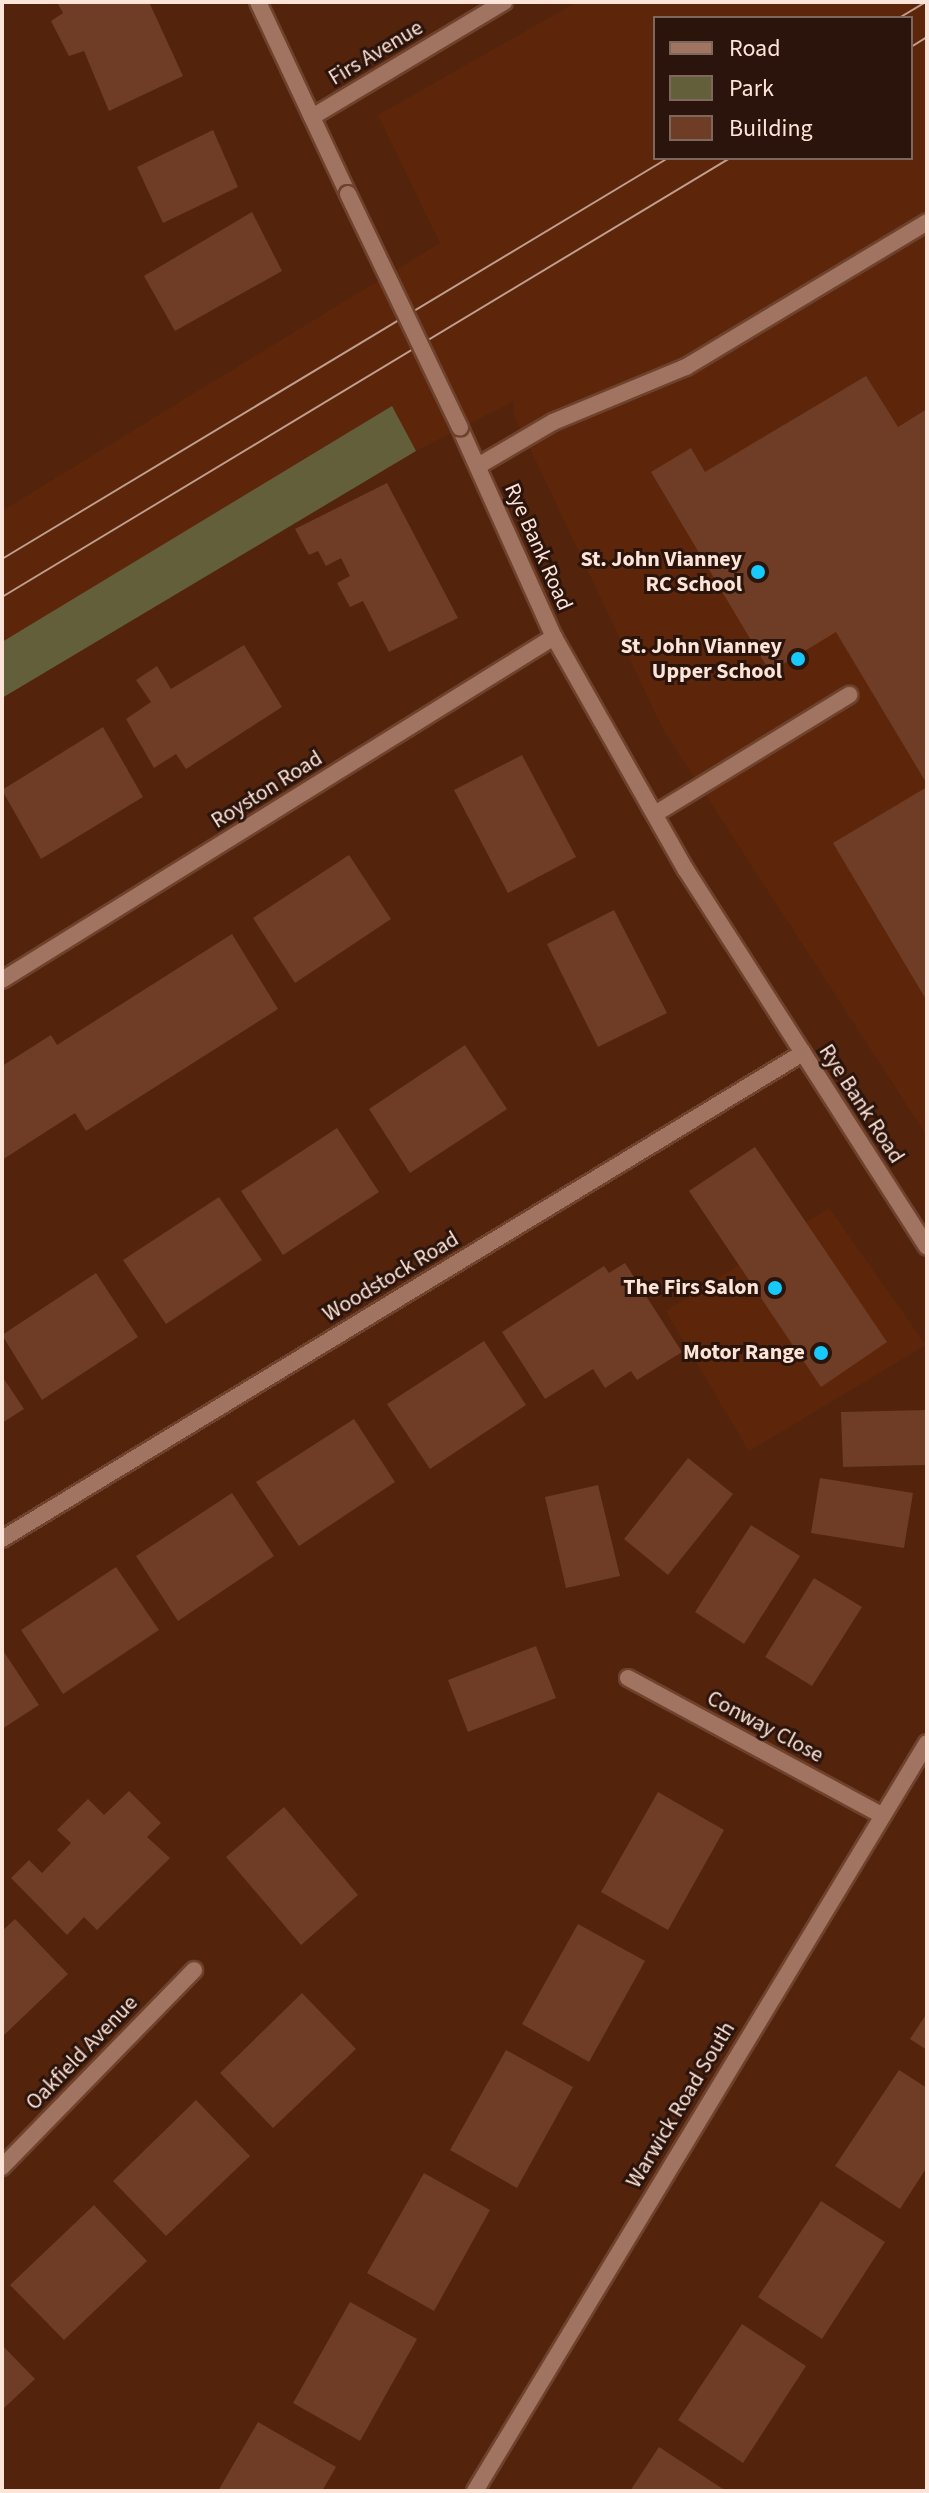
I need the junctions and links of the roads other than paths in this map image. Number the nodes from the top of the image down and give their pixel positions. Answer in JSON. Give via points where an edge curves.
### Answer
{"nodes":[{"id":1,"x":258,"y":2,"type":"edge"},
{"id":2,"x":504,"y":2,"type":"edge"},
{"id":3,"x":312,"y":117,"type":"junction"},
{"id":4,"x":927,"y":222,"type":"edge"},
{"id":5,"x":478,"y":466,"type":"junction"},
{"id":6,"x":554,"y":637,"type":"junction"},
{"id":7,"x":849,"y":695,"type":"dead end"},
{"id":8,"x":655,"y":814,"type":"junction"},
{"id":9,"x":2,"y":980,"type":"edge"},
{"id":10,"x":803,"y":1053,"type":"junction"},
{"id":11,"x":927,"y":1247,"type":"edge"},
{"id":12,"x":2,"y":1539,"type":"edge"},
{"id":13,"x":628,"y":1678,"type":"dead end"},
{"id":14,"x":927,"y":1743,"type":"edge"},
{"id":15,"x":880,"y":1814,"type":"junction"},
{"id":16,"x":194,"y":1970,"type":"dead end"},
{"id":17,"x":2,"y":2167,"type":"edge"},
{"id":18,"x":475,"y":2491,"type":"edge"}],
"edges":[{"from":1,"to":3,"type":"street","name":"Rye Bank Road"},
{"from":2,"to":3,"type":"street","name":"Firs Avenue"},
{"from":3,"to":5,"type":"street","name":"Rye Bank Road","bridge":true},
{"from":4,"to":5,"type":"street","via":[[686,367],[553,422]]},
{"from":5,"to":6,"type":"street","name":"Rye Bank Road"},
{"from":6,"to":8,"type":"street","name":"Rye Bank Road"},
{"from":6,"to":9,"type":"street","name":"Royston Road"},
{"from":7,"to":8,"type":"street"},
{"from":8,"to":10,"type":"street","name":"Rye Bank Road"},
{"from":10,"to":11,"type":"street","name":"Rye Bank Road"},
{"from":10,"to":12,"type":"street","name":"Woodstock Road"},
{"from":13,"to":15,"type":"street","name":"Conway Close"},
{"from":14,"to":15,"type":"street","name":"Warwick Road South"},
{"from":15,"to":18,"type":"street","name":"Warwick Road South"},
{"from":16,"to":17,"type":"street","name":"Oakfield Avenue"}]}
